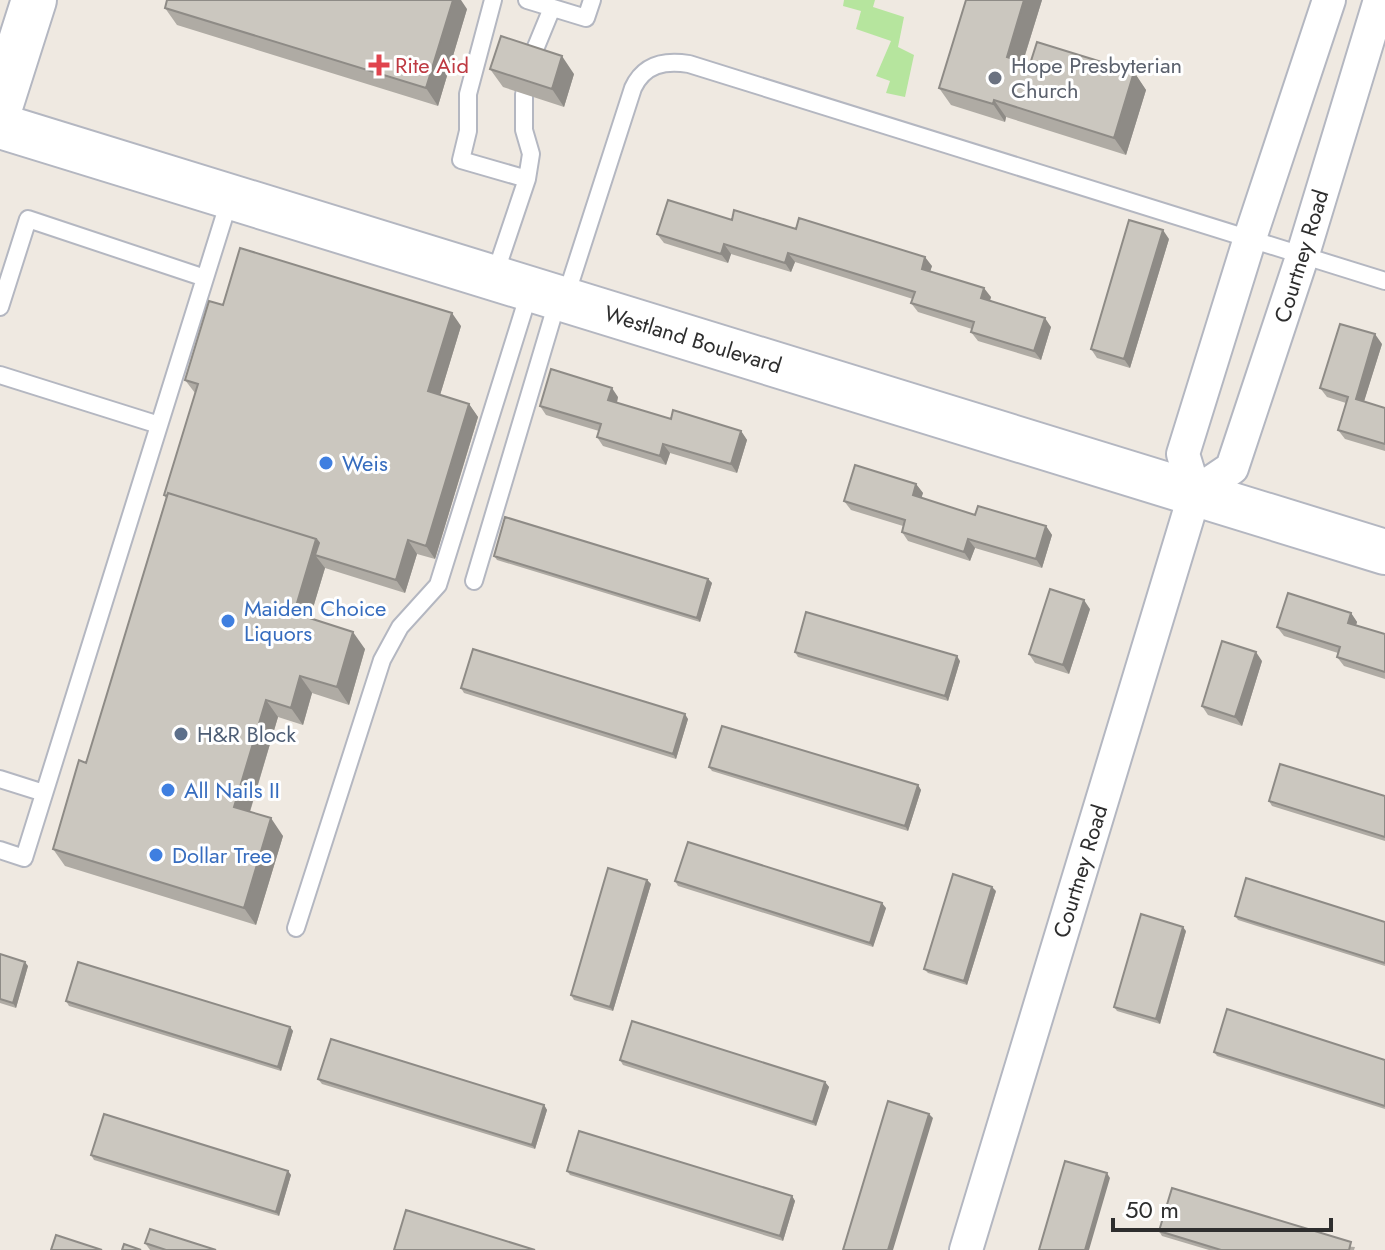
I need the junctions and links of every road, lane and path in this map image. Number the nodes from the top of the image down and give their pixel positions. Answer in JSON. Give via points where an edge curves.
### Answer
{"nodes":[{"id":1,"x":34,"y":0,"type":"edge"},
{"id":2,"x":493,"y":0,"type":"edge"},
{"id":3,"x":527,"y":0,"type":"edge"},
{"id":4,"x":592,"y":0,"type":"edge"},
{"id":5,"x":1329,"y":0,"type":"edge"},
{"id":6,"x":1380,"y":0,"type":"edge"},
{"id":7,"x":552,"y":8,"type":"junction"},
{"id":8,"x":531,"y":59,"type":"edge"},
{"id":9,"x":524,"y":94,"type":"edge"},
{"id":10,"x":0,"y":107,"type":"edge"},
{"id":11,"x":0,"y":126,"type":"edge"},
{"id":12,"x":527,"y":179,"type":"junction"},
{"id":13,"x":230,"y":197,"type":"junction"},
{"id":14,"x":1250,"y":238,"type":"junction"},
{"id":15,"x":1303,"y":254,"type":"junction"},
{"id":16,"x":205,"y":278,"type":"junction"},
{"id":17,"x":1385,"y":281,"type":"edge"},
{"id":18,"x":537,"y":291,"type":"junction"},
{"id":19,"x":0,"y":307,"type":"edge"},
{"id":20,"x":0,"y":375,"type":"edge"},
{"id":21,"x":159,"y":425,"type":"junction"},
{"id":22,"x":1195,"y":493,"type":"junction"},
{"id":23,"x":1385,"y":552,"type":"edge"},
{"id":24,"x":474,"y":581,"type":"dead end"},
{"id":25,"x":0,"y":779,"type":"edge"},
{"id":26,"x":44,"y":793,"type":"junction"},
{"id":27,"x":0,"y":850,"type":"edge"},
{"id":28,"x":296,"y":928,"type":"dead end"},
{"id":29,"x":966,"y":1250,"type":"edge"}],
"edges":[{"from":1,"to":10,"type":"street"},
{"from":2,"to":12,"type":"lane","via":[[468,94],[461,160]]},
{"from":3,"to":7,"type":"lane"},
{"from":4,"to":7,"type":"lane","via":[[586,18]]},
{"from":5,"to":14,"type":"street"},
{"from":6,"to":15,"type":"street","name":"Courtney Road"},
{"from":7,"to":8,"type":"lane"},
{"from":9,"to":12,"type":"lane","via":[[524,130],[531,154]]},
{"from":11,"to":13,"type":"street","name":"Westland Boulevard"},
{"from":12,"to":18,"type":"lane"},
{"from":13,"to":16,"type":"lane"},
{"from":13,"to":18,"type":"street","name":"Westland Boulevard"},
{"from":14,"to":15,"type":"lane"},
{"from":14,"to":18,"type":"lane","via":[[672,61],[645,70],[633,88]]},
{"from":14,"to":22,"type":"street","via":[[1183,454]]},
{"from":15,"to":17,"type":"lane"},
{"from":15,"to":22,"type":"street","name":"Courtney Road","via":[[1232,468]]},
{"from":16,"to":19,"type":"lane","via":[[28,219]]},
{"from":16,"to":21,"type":"lane"},
{"from":18,"to":22,"type":"street","name":"Westland Boulevard"},
{"from":18,"to":24,"type":"lane"},
{"from":18,"to":28,"type":"lane","via":[[438,585],[400,627],[382,660]]},
{"from":20,"to":21,"type":"lane"},
{"from":21,"to":26,"type":"lane"},
{"from":22,"to":23,"type":"street","name":"Westland Boulevard"},
{"from":22,"to":29,"type":"street","name":"Courtney Road"},
{"from":25,"to":26,"type":"lane"},
{"from":26,"to":27,"type":"lane","via":[[24,858]]}]}
